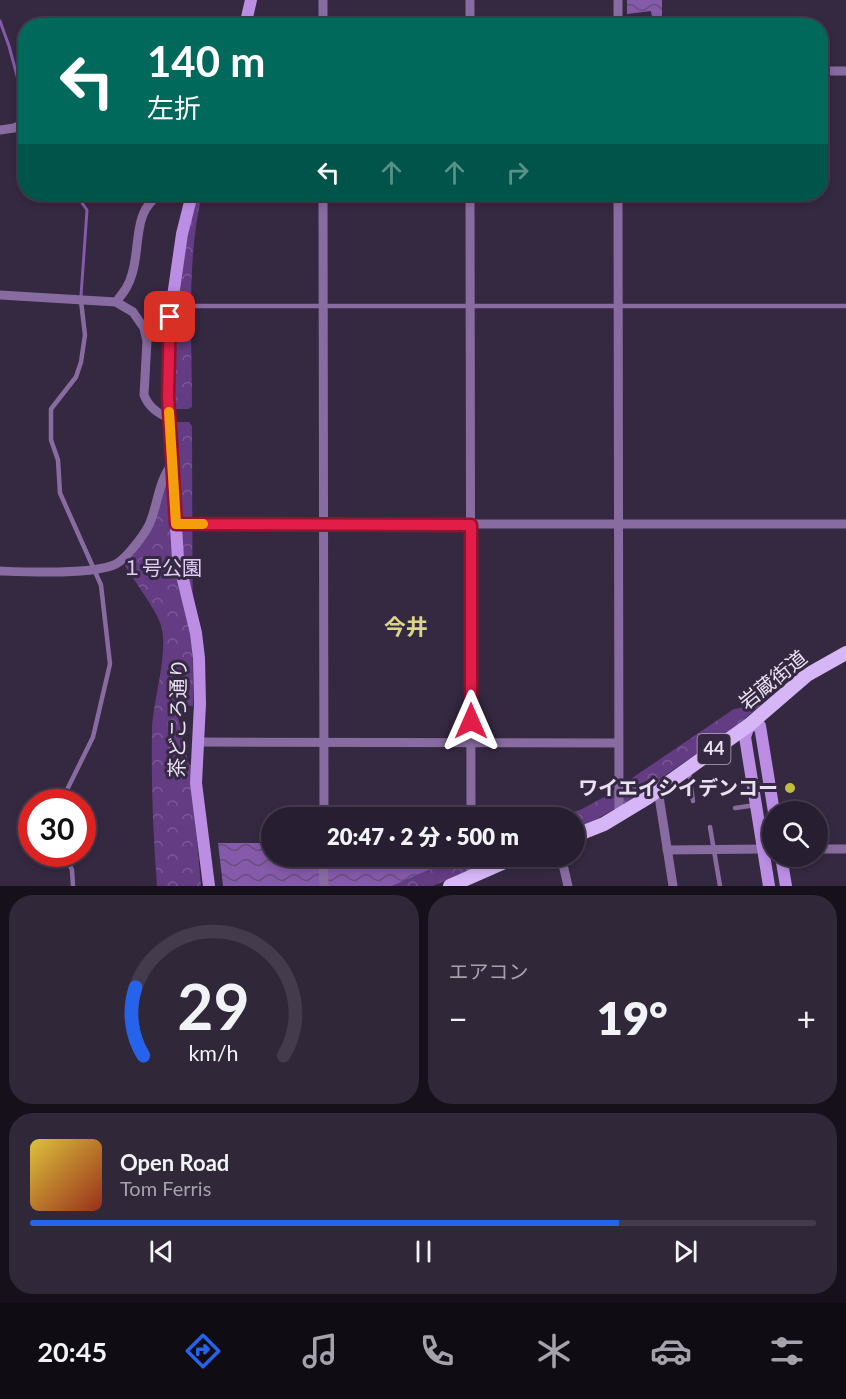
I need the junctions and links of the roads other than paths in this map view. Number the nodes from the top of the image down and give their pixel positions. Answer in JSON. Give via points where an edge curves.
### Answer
{"nodes":[{"id":1,"x":251,"y":0,"type":"edge"},
{"id":2,"x":323,"y":0,"type":"edge"},
{"id":3,"x":470,"y":0,"type":"edge"},
{"id":4,"x":618,"y":0,"type":"edge"},
{"id":5,"x":247,"y":18,"type":"edge"},
{"id":6,"x":323,"y":18,"type":"edge"},
{"id":7,"x":470,"y":18,"type":"edge"},
{"id":8,"x":618,"y":18,"type":"edge"},
{"id":9,"x":828,"y":71,"type":"edge"},
{"id":10,"x":846,"y":71,"type":"edge"},
{"id":11,"x":18,"y":126,"type":"edge"},
{"id":12,"x":0,"y":130,"type":"edge"},
{"id":13,"x":150,"y":201,"type":"edge"},
{"id":14,"x":190,"y":201,"type":"edge"},
{"id":15,"x":323,"y":201,"type":"edge"},
{"id":16,"x":470,"y":201,"type":"edge"},
{"id":17,"x":618,"y":201,"type":"edge"},
{"id":18,"x":0,"y":295,"type":"edge"},
{"id":19,"x":81,"y":301,"type":"junction"},
{"id":20,"x":116,"y":302,"type":"junction"},
{"id":21,"x":618,"y":305,"type":"junction"},
{"id":22,"x":171,"y":306,"type":"junction"},
{"id":23,"x":471,"y":306,"type":"junction"},
{"id":24,"x":846,"y":306,"type":"edge"},
{"id":25,"x":323,"y":307,"type":"junction"},
{"id":26,"x":170,"y":419,"type":"junction"},
{"id":27,"x":172,"y":464,"type":"junction"},
{"id":28,"x":176,"y":524,"type":"junction"},
{"id":29,"x":618,"y":524,"type":"junction"},
{"id":30,"x":846,"y":524,"type":"edge"},
{"id":31,"x":471,"y":525,"type":"junction"},
{"id":32,"x":322,"y":526,"type":"junction"},
{"id":33,"x":95,"y":570,"type":"junction"},
{"id":34,"x":0,"y":571,"type":"edge"},
{"id":35,"x":846,"y":653,"type":"edge"},
{"id":36,"x":749,"y":724,"type":"junction"},
{"id":37,"x":198,"y":742,"type":"junction"},
{"id":38,"x":324,"y":743,"type":"junction"},
{"id":39,"x":471,"y":743,"type":"junction"},
{"id":40,"x":618,"y":743,"type":"junction"},
{"id":41,"x":688,"y":767,"type":"junction"},
{"id":42,"x":67,"y":789,"type":"edge"},
{"id":43,"x":658,"y":790,"type":"junction"},
{"id":44,"x":693,"y":801,"type":"dead end"},
{"id":45,"x":772,"y":801,"type":"edge"},
{"id":46,"x":756,"y":805,"type":"junction"},
{"id":47,"x":324,"y":807,"type":"edge"},
{"id":48,"x":471,"y":807,"type":"edge"},
{"id":49,"x":735,"y":808,"type":"dead end"},
{"id":50,"x":619,"y":816,"type":"junction"},
{"id":51,"x":710,"y":827,"type":"dead end"},
{"id":52,"x":585,"y":831,"type":"edge"},
{"id":53,"x":762,"y":843,"type":"edge"},
{"id":54,"x":762,"y":849,"type":"edge"},
{"id":55,"x":828,"y":849,"type":"edge"},
{"id":56,"x":846,"y":849,"type":"edge"},
{"id":57,"x":667,"y":850,"type":"junction"},
{"id":58,"x":714,"y":850,"type":"junction"},
{"id":59,"x":71,"y":867,"type":"edge"},
{"id":60,"x":323,"y":867,"type":"edge"},
{"id":61,"x":498,"y":867,"type":"edge"},
{"id":62,"x":564,"y":867,"type":"edge"},
{"id":63,"x":766,"y":867,"type":"edge"},
{"id":64,"x":783,"y":867,"type":"edge"},
{"id":65,"x":472,"y":881,"type":"edge"},
{"id":66,"x":73,"y":886,"type":"edge"},
{"id":67,"x":209,"y":886,"type":"edge"},
{"id":68,"x":324,"y":886,"type":"edge"},
{"id":69,"x":450,"y":886,"type":"edge"},
{"id":70,"x":568,"y":886,"type":"edge"},
{"id":71,"x":673,"y":886,"type":"edge"},
{"id":72,"x":720,"y":886,"type":"edge"},
{"id":73,"x":769,"y":886,"type":"edge"},
{"id":74,"x":786,"y":886,"type":"edge"}],
"edges":[{"from":1,"to":5,"type":"street"},
{"from":2,"to":6,"type":"street"},
{"from":3,"to":7,"type":"street"},
{"from":4,"to":8,"type":"street"},
{"from":9,"to":10,"type":"street"},
{"from":11,"to":12,"type":"street"},
{"from":13,"to":20,"type":"street","via":[[142,214],[129,285]]},
{"from":14,"to":22,"type":"street","name":"茶どころ通り"},
{"from":15,"to":25,"type":"street"},
{"from":16,"to":23,"type":"street"},
{"from":17,"to":21,"type":"street"},
{"from":18,"to":19,"type":"street"},
{"from":19,"to":20,"type":"street"},
{"from":19,"to":33,"type":"lane","via":[[85,335],[81,362],[76,377],[51,409],[51,440],[58,460],[60,493]]},
{"from":20,"to":26,"type":"street","via":[[133,312],[144,328],[144,395],[156,412]]},
{"from":21,"to":23,"type":"lane"},
{"from":21,"to":24,"type":"lane"},
{"from":21,"to":29,"type":"street"},
{"from":22,"to":25,"type":"lane"},
{"from":22,"to":26,"type":"street","name":"茶どころ通り"},
{"from":23,"to":25,"type":"lane"},
{"from":23,"to":31,"type":"street"},
{"from":25,"to":32,"type":"street"},
{"from":26,"to":27,"type":"street","name":"茶どころ通り"},
{"from":27,"to":28,"type":"street","name":"茶どころ通り"},
{"from":27,"to":33,"type":"street","via":[[165,473],[145,533],[117,564]]},
{"from":28,"to":32,"type":"street"},
{"from":28,"to":37,"type":"street","name":"茶どころ通り","via":[[179,567],[198,643]]},
{"from":29,"to":30,"type":"street"},
{"from":29,"to":31,"type":"street"},
{"from":29,"to":40,"type":"street"},
{"from":31,"to":32,"type":"street"},
{"from":31,"to":39,"type":"street"},
{"from":32,"to":38,"type":"street"},
{"from":33,"to":34,"type":"street"},
{"from":33,"to":42,"type":"lane","via":[[103,593],[110,664],[93,737]]},
{"from":35,"to":36,"type":"main road","name":"岩蔵街道","number":"44","via":[[807,675]]},
{"from":36,"to":41,"type":"main road","name":"岩蔵街道","number":"44"},
{"from":36,"to":45,"type":"street","via":[[760,726]]},
{"from":36,"to":46,"type":"street","via":[[746,737]]},
{"from":37,"to":38,"type":"street"},
{"from":37,"to":67,"type":"street","name":"茶どころ通り","via":[[197,795]]},
{"from":38,"to":39,"type":"street"},
{"from":38,"to":47,"type":"street"},
{"from":39,"to":40,"type":"street"},
{"from":39,"to":48,"type":"street"},
{"from":40,"to":50,"type":"street"},
{"from":41,"to":43,"type":"main road","name":"岩蔵街道","number":"44"},
{"from":41,"to":44,"type":"lane"},
{"from":43,"to":50,"type":"main road","name":"岩蔵街道","number":"44"},
{"from":43,"to":57,"type":"street"},
{"from":46,"to":49,"type":"lane"},
{"from":46,"to":53,"type":"street"},
{"from":50,"to":52,"type":"main road","name":"岩蔵街道","number":"44"},
{"from":51,"to":58,"type":"lane"},
{"from":54,"to":58,"type":"street"},
{"from":55,"to":56,"type":"street"},
{"from":57,"to":58,"type":"street"},
{"from":57,"to":71,"type":"street"},
{"from":58,"to":72,"type":"lane"},
{"from":59,"to":66,"type":"lane"},
{"from":60,"to":68,"type":"street"},
{"from":61,"to":65,"type":"main road"},
{"from":62,"to":70,"type":"street"},
{"from":63,"to":73,"type":"street"},
{"from":64,"to":74,"type":"street"},
{"from":65,"to":69,"type":"main road"}]}
